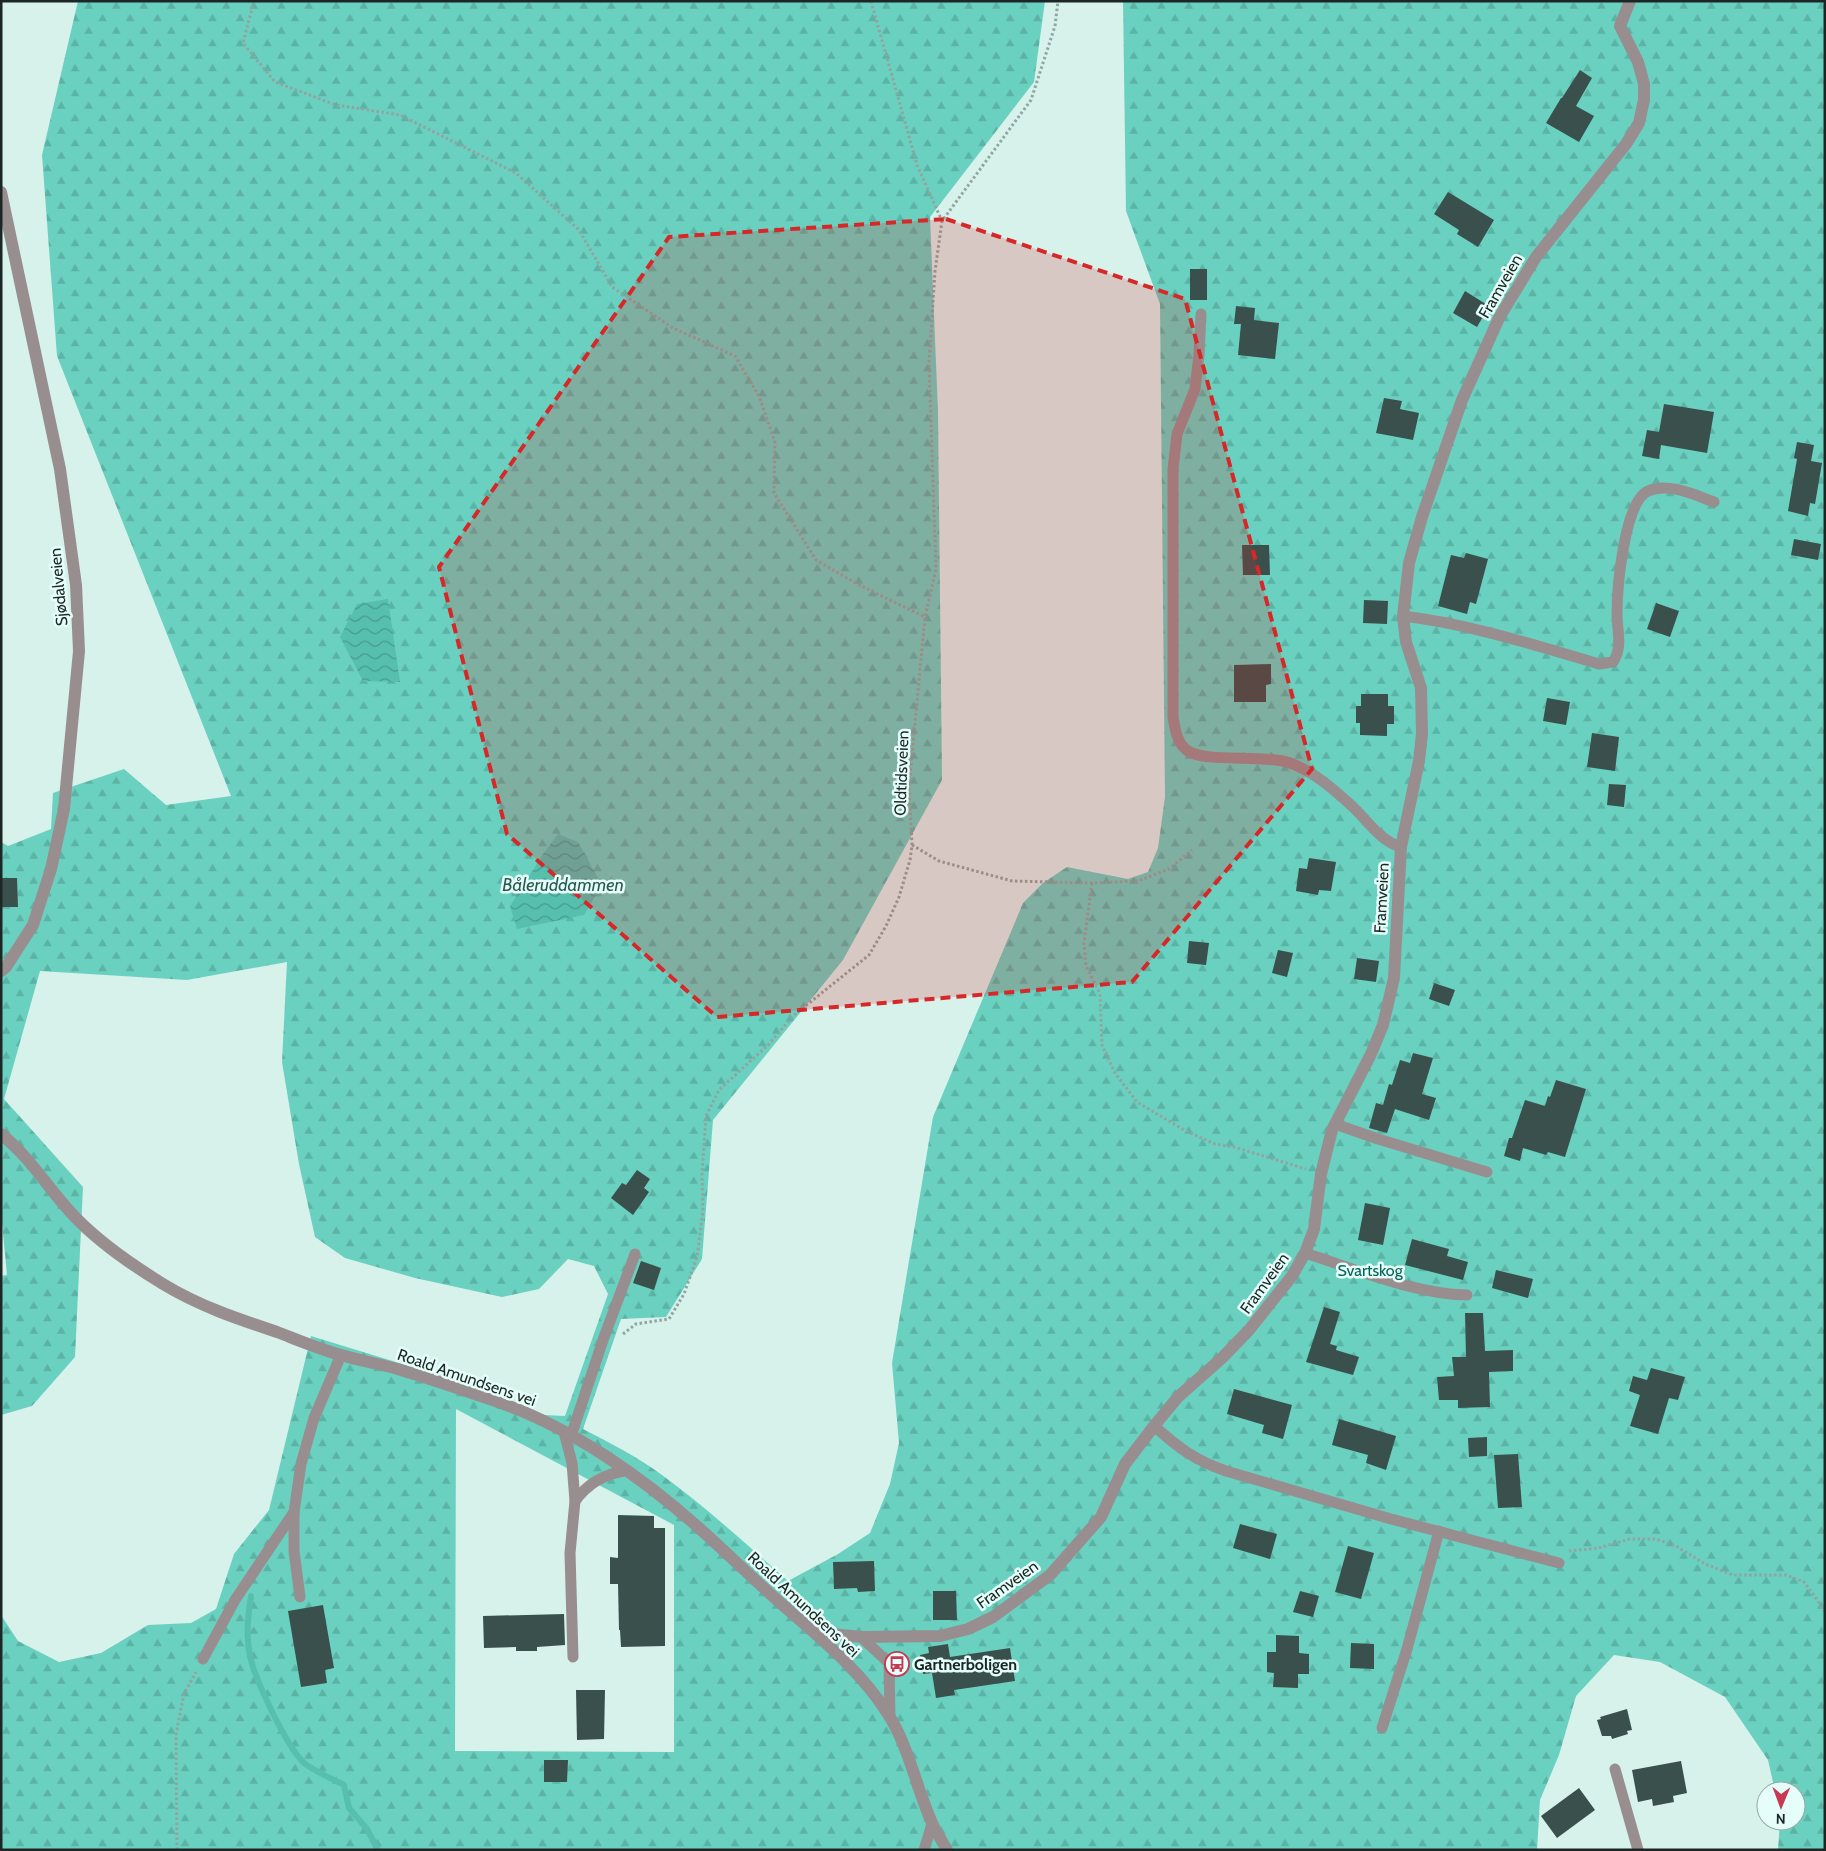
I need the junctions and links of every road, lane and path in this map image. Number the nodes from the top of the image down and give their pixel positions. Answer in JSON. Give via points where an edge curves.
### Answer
{"nodes":[{"id":1,"x":254,"y":1,"type":"edge"},
{"id":2,"x":871,"y":1,"type":"edge"},
{"id":3,"x":1058,"y":1,"type":"edge"},
{"id":4,"x":1630,"y":1,"type":"edge"},
{"id":5,"x":1,"y":192,"type":"edge"},
{"id":6,"x":942,"y":221,"type":"junction"},
{"id":7,"x":1201,"y":314,"type":"dead end"},
{"id":8,"x":1714,"y":502,"type":"dead end"},
{"id":9,"x":1403,"y":616,"type":"junction"},
{"id":10,"x":925,"y":617,"type":"junction"},
{"id":11,"x":912,"y":845,"type":"junction"},
{"id":12,"x":1401,"y":847,"type":"junction"},
{"id":13,"x":1192,"y":850,"type":"dead end"},
{"id":14,"x":1092,"y":883,"type":"junction"},
{"id":15,"x":1,"y":972,"type":"edge"},
{"id":16,"x":1335,"y":1124,"type":"junction"},
{"id":17,"x":1,"y":1134,"type":"edge"},
{"id":18,"x":1487,"y":1172,"type":"dead end"},
{"id":19,"x":1321,"y":1174,"type":"junction"},
{"id":20,"x":1305,"y":1253,"type":"junction"},
{"id":21,"x":635,"y":1254,"type":"dead end"},
{"id":22,"x":1467,"y":1295,"type":"dead end"},
{"id":23,"x":602,"y":1342,"type":"junction"},
{"id":24,"x":341,"y":1355,"type":"junction"},
{"id":25,"x":1154,"y":1426,"type":"junction"},
{"id":26,"x":568,"y":1434,"type":"junction"},
{"id":27,"x":626,"y":1471,"type":"junction"},
{"id":28,"x":575,"y":1501,"type":"junction"},
{"id":29,"x":294,"y":1512,"type":"junction"},
{"id":30,"x":1439,"y":1531,"type":"junction"},
{"id":31,"x":1559,"y":1558,"type":"joint"},
{"id":32,"x":300,"y":1597,"type":"dead end"},
{"id":33,"x":1825,"y":1611,"type":"edge"},
{"id":34,"x":814,"y":1632,"type":"junction"},
{"id":35,"x":862,"y":1637,"type":"junction"},
{"id":36,"x":573,"y":1657,"type":"dead end"},
{"id":37,"x":203,"y":1659,"type":"joint"},
{"id":38,"x":890,"y":1716,"type":"junction"},
{"id":39,"x":1382,"y":1728,"type":"dead end"},
{"id":40,"x":1615,"y":1769,"type":"dead end"},
{"id":41,"x":932,"y":1824,"type":"junction"},
{"id":42,"x":177,"y":1850,"type":"edge"},
{"id":43,"x":924,"y":1850,"type":"edge"},
{"id":44,"x":947,"y":1850,"type":"edge"},
{"id":45,"x":1638,"y":1850,"type":"edge"}],
"edges":[{"from":1,"to":10,"type":"path","via":[[243,43],[275,82],[336,105],[400,115],[516,173],[579,230],[612,288],[673,328],[735,356],[760,396],[775,442],[774,493],[816,560]]},
{"from":2,"to":6,"type":"path","via":[[917,165]]},
{"from":3,"to":6,"type":"path","via":[[1054,26],[1031,100]]},
{"from":4,"to":9,"type":"street","name":"Framveien","via":[[1620,26],[1638,62],[1644,84],[1639,123],[1536,257],[1499,318],[1462,400],[1422,518],[1409,563]]},
{"from":5,"to":15,"type":"street","name":"Sjødalveien","via":[[60,470],[76,585],[79,651],[64,809],[51,869],[33,925]]},
{"from":6,"to":10,"type":"path","name":"Oldtidsveien","via":[[929,364],[936,569]]},
{"from":7,"to":12,"type":"lane","via":[[1195,389],[1177,434],[1173,469],[1173,717],[1176,736],[1183,747],[1197,756],[1265,759],[1307,769],[1391,844]]},
{"from":8,"to":9,"type":"lane","via":[[1660,488],[1647,491],[1638,500],[1627,531],[1619,573],[1619,647],[1613,662],[1599,664],[1492,632]]},
{"from":9,"to":12,"type":"street","name":"Framveien","via":[[1406,642],[1421,688],[1422,706],[1419,761]]},
{"from":10,"to":11,"type":"path","name":"Oldtidsveien","via":[[909,787]]},
{"from":11,"to":14,"type":"path","via":[[939,860],[1012,881]]},
{"from":11,"to":23,"type":"path","name":"Oldtidsveien","via":[[899,897],[869,955],[792,1016],[769,1044],[719,1090],[706,1116],[703,1211],[697,1257],[684,1294],[669,1319],[636,1324],[618,1337]]},
{"from":12,"to":16,"type":"street","name":"Framveien","via":[[1390,1002],[1371,1054]]},
{"from":13,"to":14,"type":"path","via":[[1169,869],[1138,881]]},
{"from":14,"to":19,"type":"path","via":[[1084,943],[1086,966],[1100,994],[1102,1045],[1115,1073],[1137,1102],[1214,1144],[1234,1147]]},
{"from":16,"to":18,"type":"lane"},
{"from":16,"to":19,"type":"street","name":"Framveien"},
{"from":17,"to":24,"type":"street","name":"Roald Amundsens vei","via":[[31,1162],[74,1217],[140,1270],[196,1302],[229,1316]]},
{"from":19,"to":20,"type":"street","name":"Framveien","via":[[1314,1229]]},
{"from":20,"to":22,"type":"lane","via":[[1406,1285],[1448,1295]]},
{"from":20,"to":25,"type":"street","name":"Framveien","via":[[1292,1276],[1250,1330],[1178,1397]]},
{"from":21,"to":23,"type":"lane"},
{"from":23,"to":26,"type":"lane"},
{"from":24,"to":26,"type":"street","name":"Roald Amundsens vei","via":[[480,1396]]},
{"from":24,"to":29,"type":"lane","via":[[314,1418],[301,1464]]},
{"from":25,"to":30,"type":"lane","via":[[1179,1449],[1226,1471]]},
{"from":25,"to":35,"type":"street","name":"Framveien","via":[[1125,1464],[1101,1517],[1050,1575],[1000,1612],[968,1629],[940,1636]]},
{"from":26,"to":27,"type":"street","name":"Roald Amundsens vei"},
{"from":26,"to":28,"type":"lane"},
{"from":27,"to":28,"type":"lane","via":[[596,1480]]},
{"from":27,"to":34,"type":"street","name":"Roald Amundsens vei","via":[[698,1527]]},
{"from":28,"to":36,"type":"lane","via":[[570,1553]]},
{"from":29,"to":32,"type":"lane","via":[[294,1550]]},
{"from":29,"to":37,"type":"lane","via":[[235,1600]]},
{"from":30,"to":31,"type":"lane"},
{"from":30,"to":39,"type":"lane"},
{"from":31,"to":33,"type":"path","via":[[1630,1539],[1656,1539],[1733,1575],[1786,1575],[1804,1582]]},
{"from":34,"to":35,"type":"street","name":"Framveien"},
{"from":34,"to":38,"type":"street","name":"Roald Amundsens vei","via":[[860,1679]]},
{"from":35,"to":38,"type":"lane","via":[[889,1663]]},
{"from":37,"to":42,"type":"path","via":[[184,1694],[176,1734]]},
{"from":38,"to":41,"type":"street","name":"Roald Amundsens vei","via":[[906,1750]]},
{"from":40,"to":45,"type":"lane"},
{"from":41,"to":43,"type":"lane"},
{"from":41,"to":44,"type":"street","name":"Roald Amundsens vei"}]}
